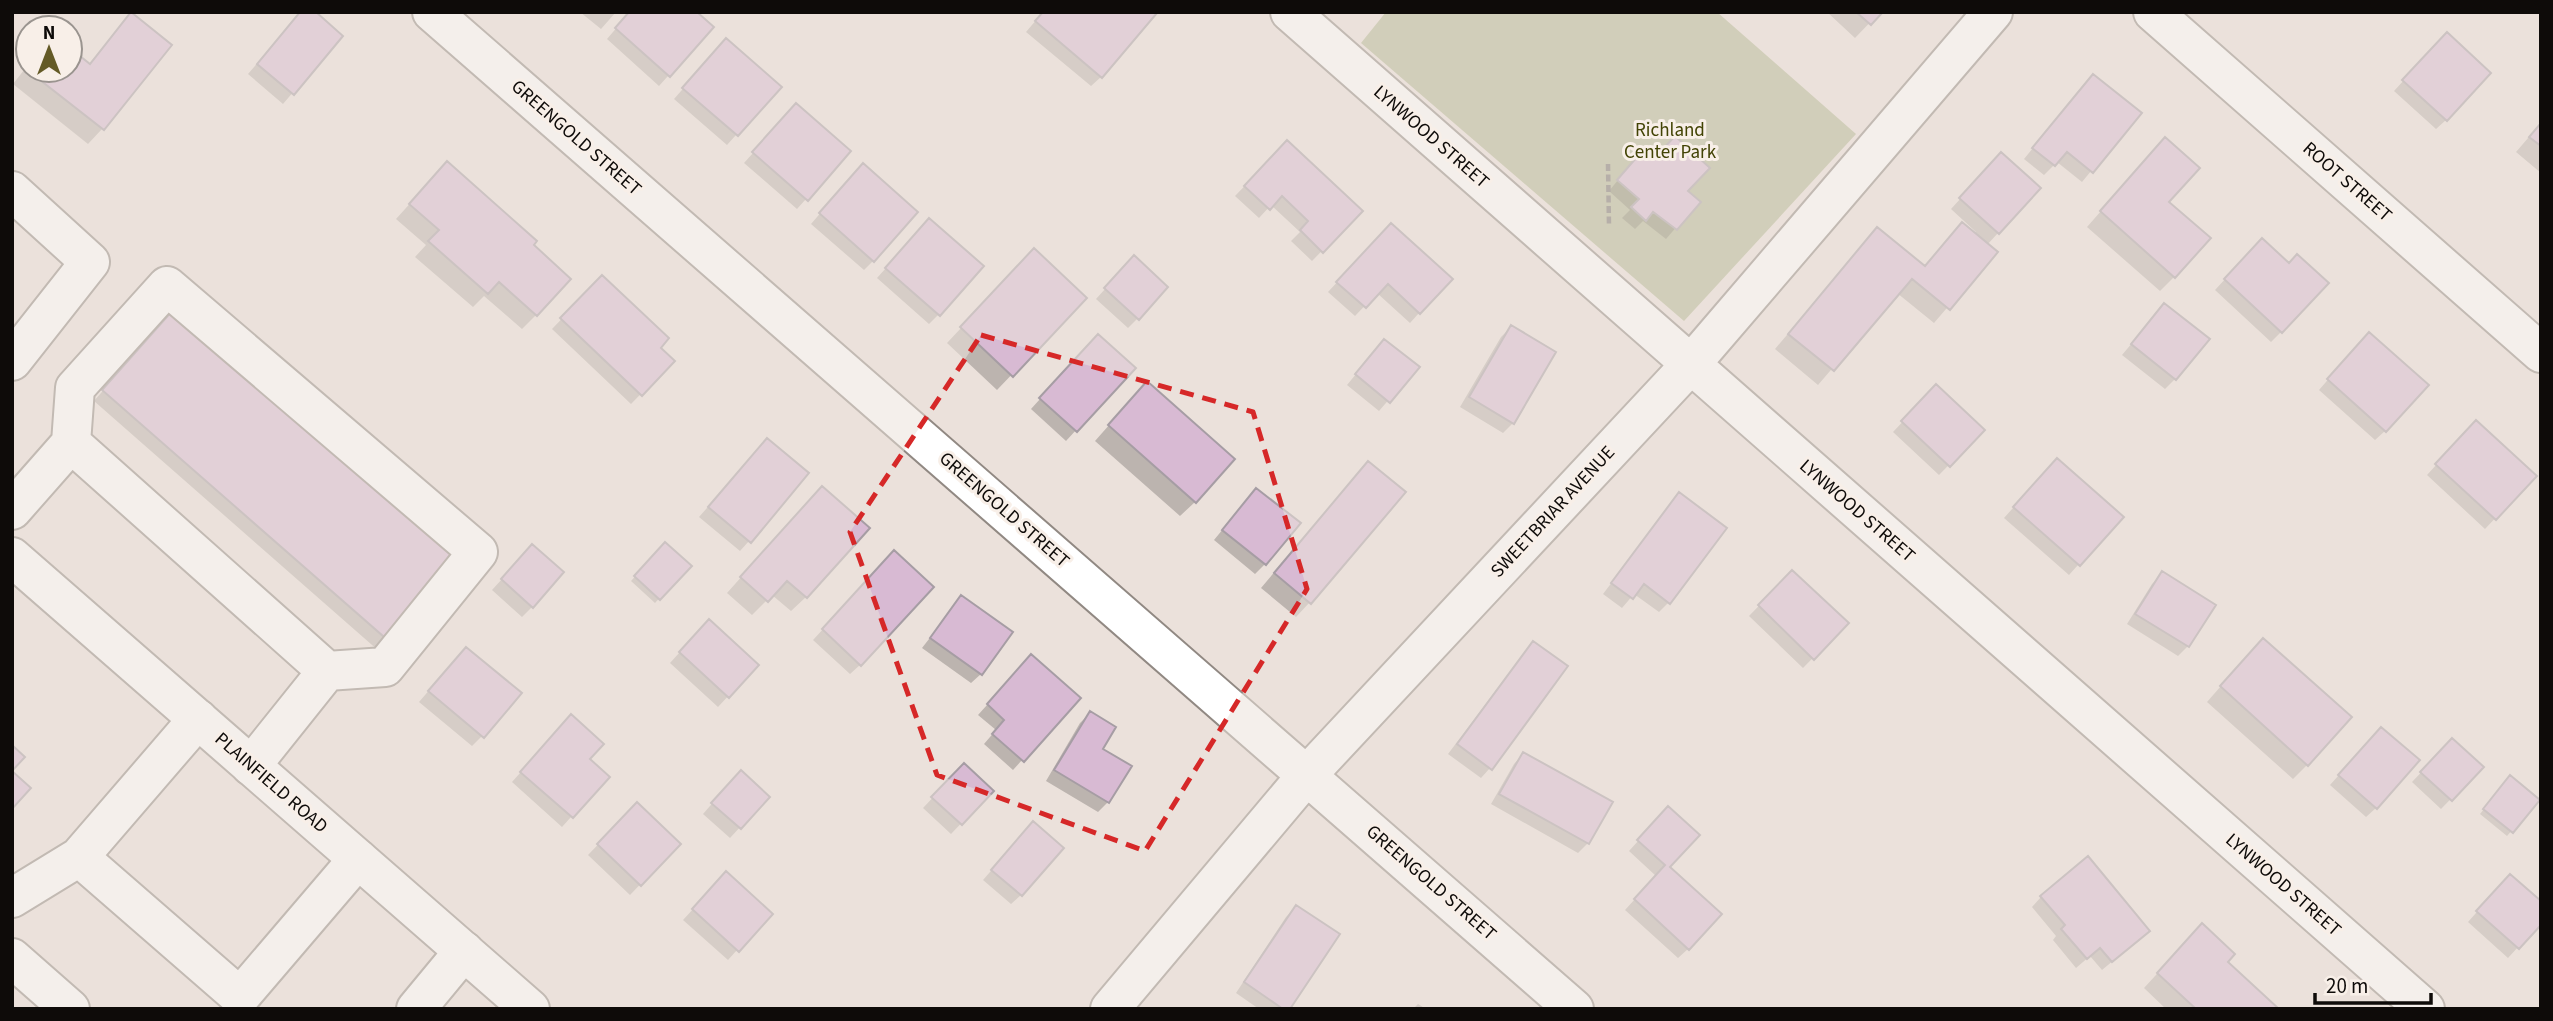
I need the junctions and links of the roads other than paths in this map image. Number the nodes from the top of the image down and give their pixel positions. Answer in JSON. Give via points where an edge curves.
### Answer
{"nodes":[{"id":1,"x":432,"y":12,"type":"edge"},
{"id":2,"x":1290,"y":12,"type":"edge"},
{"id":3,"x":1993,"y":12,"type":"edge"},
{"id":4,"x":2153,"y":12,"type":"edge"},
{"id":5,"x":12,"y":191,"type":"edge"},
{"id":6,"x":2541,"y":353,"type":"edge"},
{"id":7,"x":12,"y":361,"type":"edge"},
{"id":8,"x":1691,"y":364,"type":"junction"},
{"id":9,"x":71,"y":443,"type":"junction"},
{"id":10,"x":12,"y":510,"type":"edge"},
{"id":11,"x":12,"y":556,"type":"edge"},
{"id":12,"x":327,"y":671,"type":"junction"},
{"id":13,"x":198,"y":719,"type":"junction"},
{"id":14,"x":251,"y":766,"type":"junction"},
{"id":15,"x":1307,"y":775,"type":"junction"},
{"id":16,"x":79,"y":858,"type":"junction"},
{"id":17,"x":358,"y":859,"type":"junction"},
{"id":18,"x":12,"y":898,"type":"edge"},
{"id":19,"x":464,"y":951,"type":"junction"},
{"id":20,"x":12,"y":958,"type":"edge"},
{"id":21,"x":70,"y":1009,"type":"edge"},
{"id":22,"x":416,"y":1009,"type":"edge"},
{"id":23,"x":530,"y":1009,"type":"edge"},
{"id":24,"x":1110,"y":1009,"type":"edge"},
{"id":25,"x":1574,"y":1009,"type":"edge"},
{"id":26,"x":2425,"y":1009,"type":"edge"}],
"edges":[{"from":1,"to":15,"type":"street","name":"GREENGOLD STREET"},
{"from":2,"to":8,"type":"street","name":"LYNWOOD STREET"},
{"from":3,"to":8,"type":"street","name":"SWEETBRIAR AVENUE"},
{"from":4,"to":6,"type":"street","name":"ROOT STREET"},
{"from":5,"to":7,"type":"street","via":[[90,262]]},
{"from":8,"to":15,"type":"street","name":"SWEETBRIAR AVENUE"},
{"from":8,"to":26,"type":"street","name":"LYNWOOD STREET"},
{"from":9,"to":10,"type":"street"},
{"from":9,"to":12,"type":"street"},
{"from":9,"to":12,"type":"street","via":[[75,388],[167,286],[478,552],[385,667]]},
{"from":11,"to":13,"type":"street","name":"PLAINFIELD ROAD"},
{"from":12,"to":14,"type":"street"},
{"from":13,"to":14,"type":"street","name":"PLAINFIELD ROAD"},
{"from":13,"to":16,"type":"street"},
{"from":14,"to":17,"type":"street","name":"PLAINFIELD ROAD"},
{"from":15,"to":24,"type":"street","name":"SWEETBRIAR AVENUE"},
{"from":15,"to":25,"type":"street","name":"GREENGOLD STREET"},
{"from":16,"to":17,"type":"street","via":[[240,997]]},
{"from":16,"to":18,"type":"street"},
{"from":17,"to":19,"type":"street","name":"PLAINFIELD ROAD"},
{"from":19,"to":22,"type":"street"},
{"from":19,"to":23,"type":"street","name":"PLAINFIELD ROAD"},
{"from":20,"to":21,"type":"street"}]}
